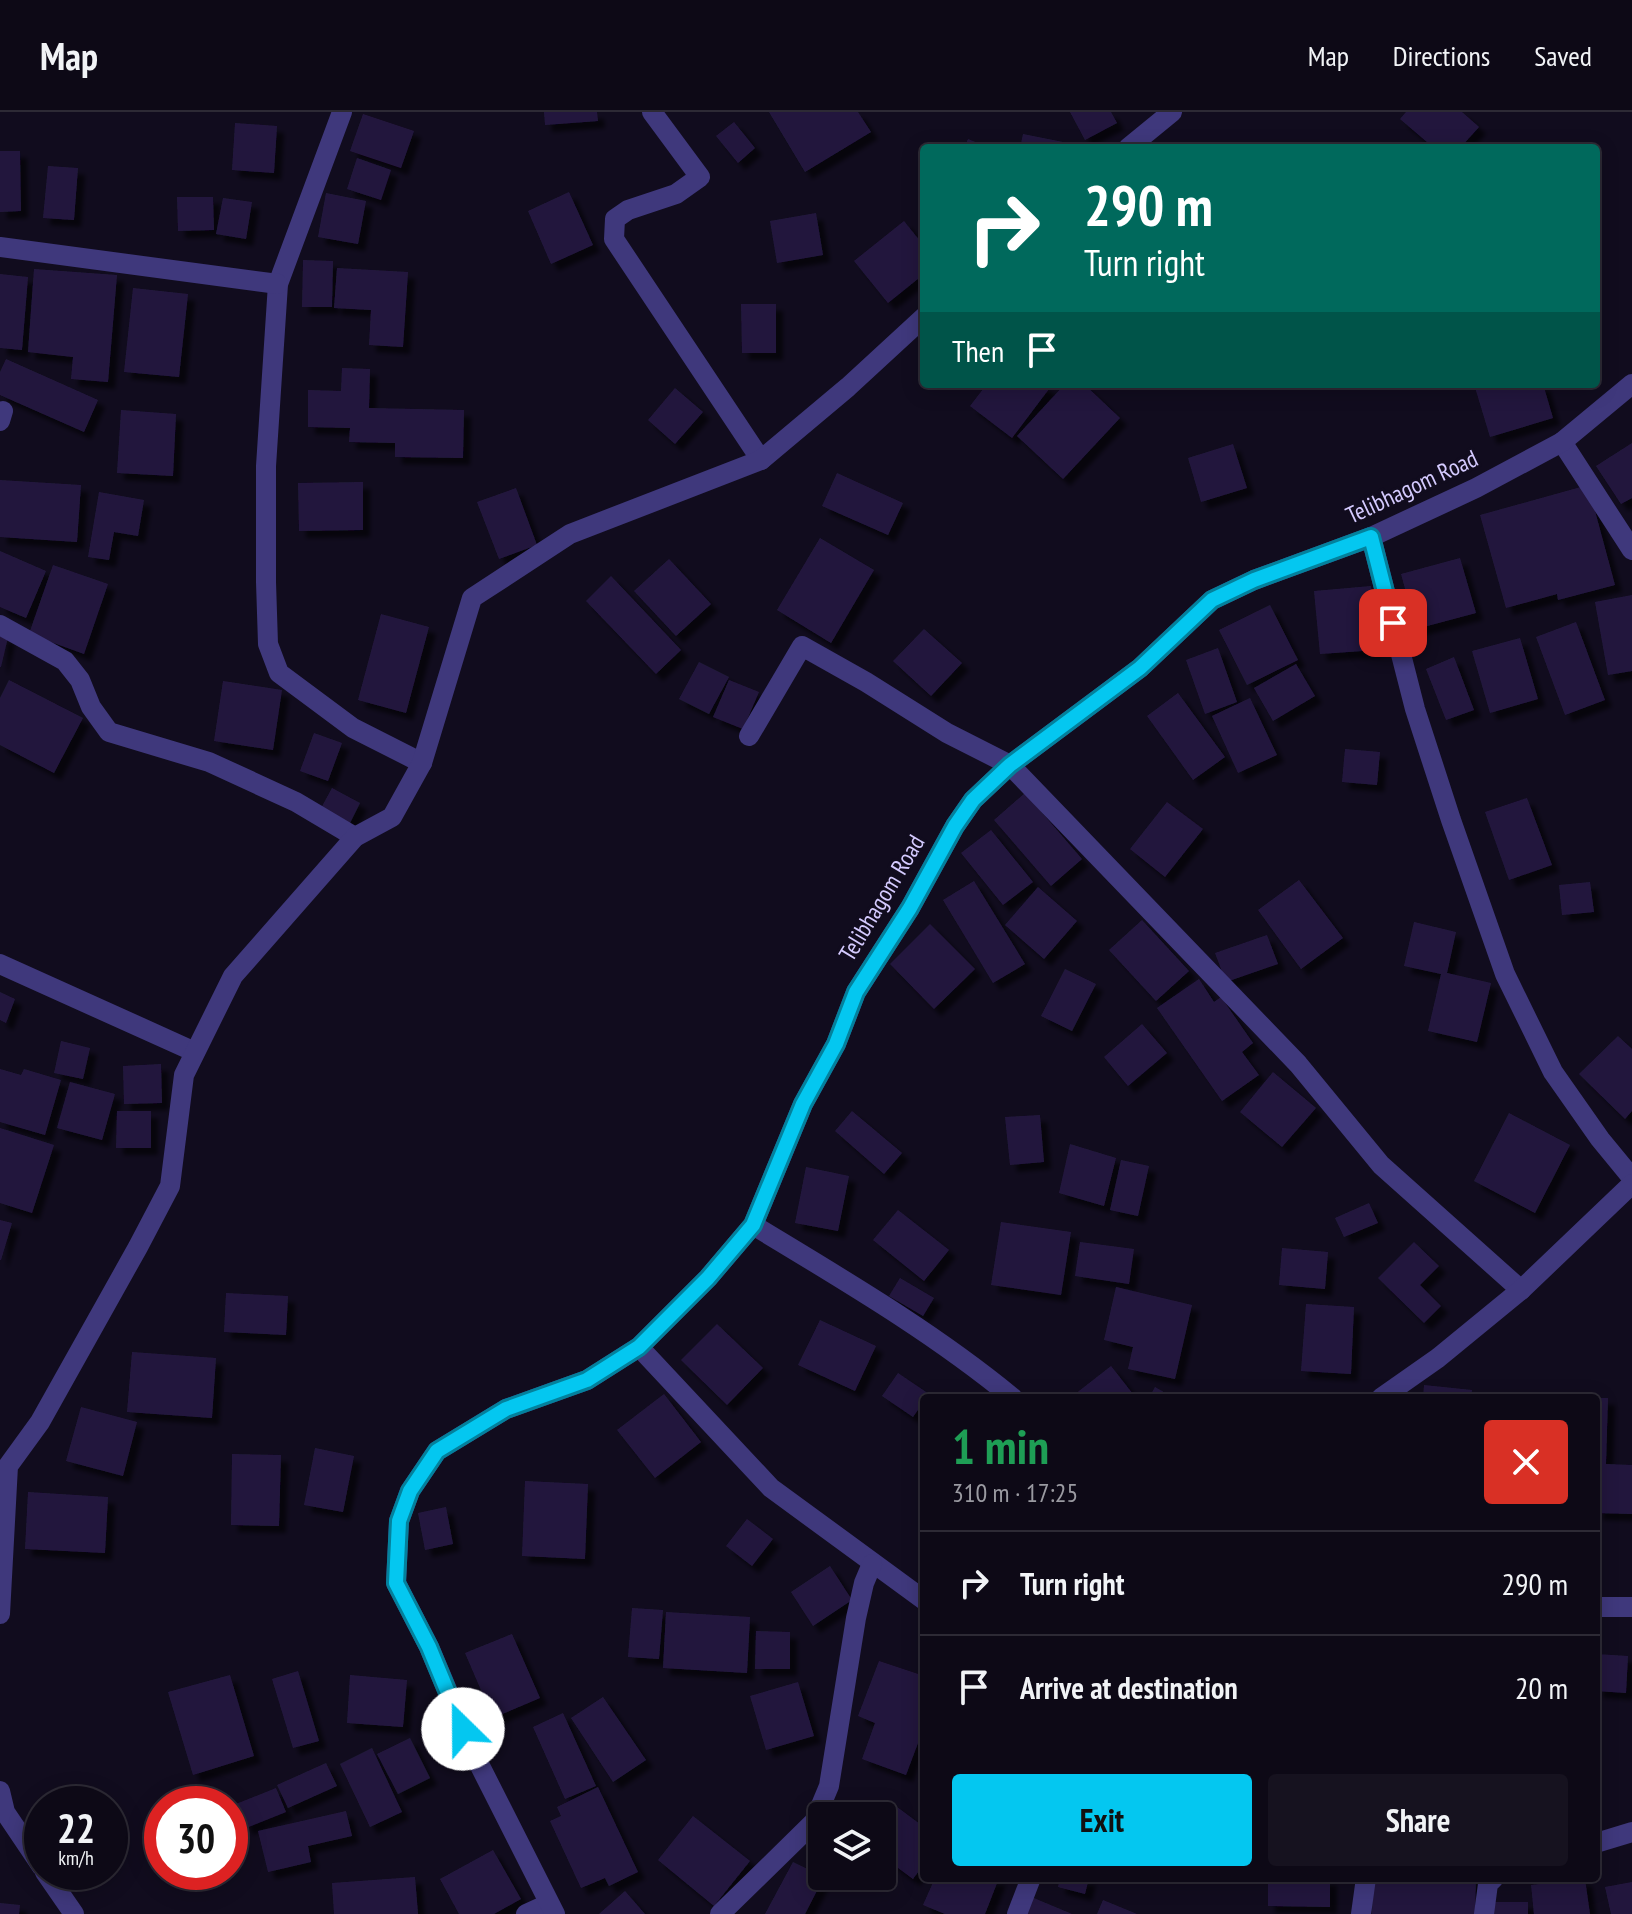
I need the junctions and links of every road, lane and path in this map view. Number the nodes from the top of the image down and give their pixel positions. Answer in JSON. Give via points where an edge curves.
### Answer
{"nodes":[{"id":1,"x":342,"y":112,"type":"edge"},
{"id":2,"x":652,"y":112,"type":"edge"},
{"id":3,"x":1172,"y":112,"type":"edge"},
{"id":4,"x":1133,"y":144,"type":"edge"},
{"id":5,"x":0,"y":247,"type":"edge"},
{"id":6,"x":278,"y":284,"type":"junction"},
{"id":7,"x":920,"y":321,"type":"edge"},
{"id":8,"x":1632,"y":384,"type":"edge"},
{"id":9,"x":1562,"y":442,"type":"junction"},
{"id":10,"x":761,"y":460,"type":"junction"},
{"id":11,"x":1371,"y":537,"type":"junction"},
{"id":12,"x":1632,"y":550,"type":"edge"},
{"id":13,"x":0,"y":625,"type":"edge"},
{"id":14,"x":749,"y":736,"type":"dead end"},
{"id":15,"x":422,"y":763,"type":"junction"},
{"id":16,"x":1010,"y":765,"type":"junction"},
{"id":17,"x":355,"y":837,"type":"junction"},
{"id":18,"x":0,"y":964,"type":"edge"},
{"id":19,"x":195,"y":1052,"type":"junction"},
{"id":20,"x":1632,"y":1178,"type":"edge"},
{"id":21,"x":1632,"y":1184,"type":"edge"},
{"id":22,"x":753,"y":1225,"type":"junction"},
{"id":23,"x":1521,"y":1290,"type":"junction"},
{"id":24,"x":639,"y":1347,"type":"junction"},
{"id":25,"x":1008,"y":1394,"type":"edge"},
{"id":26,"x":1387,"y":1394,"type":"edge"},
{"id":27,"x":872,"y":1564,"type":"junction"},
{"id":28,"x":920,"y":1597,"type":"edge"},
{"id":29,"x":1,"y":1606,"type":"edge"},
{"id":30,"x":1600,"y":1607,"type":"edge"},
{"id":31,"x":1632,"y":1607,"type":"edge"},
{"id":32,"x":0,"y":1791,"type":"edge"},
{"id":33,"x":1632,"y":1832,"type":"edge"},
{"id":34,"x":24,"y":1840,"type":"edge"},
{"id":35,"x":1600,"y":1842,"type":"edge"},
{"id":36,"x":1029,"y":1882,"type":"edge"},
{"id":37,"x":1365,"y":1882,"type":"edge"},
{"id":38,"x":1490,"y":1882,"type":"edge"},
{"id":39,"x":58,"y":1890,"type":"edge"},
{"id":40,"x":552,"y":1909,"type":"edge"},
{"id":41,"x":74,"y":1914,"type":"edge"},
{"id":42,"x":526,"y":1914,"type":"edge"},
{"id":43,"x":720,"y":1914,"type":"edge"},
{"id":44,"x":1017,"y":1914,"type":"edge"},
{"id":45,"x":1361,"y":1914,"type":"edge"},
{"id":46,"x":1484,"y":1914,"type":"edge"}],
"edges":[{"from":1,"to":6,"type":"street"},
{"from":2,"to":10,"type":"street","via":[[700,177],[676,194],[615,219],[614,239]]},
{"from":3,"to":4,"type":"street"},
{"from":5,"to":6,"type":"street"},
{"from":6,"to":15,"type":"street","via":[[266,466],[268,644],[279,673],[353,728]]},
{"from":7,"to":10,"type":"street"},
{"from":8,"to":9,"type":"street","name":"Telibhagom Road"},
{"from":9,"to":11,"type":"street","name":"Telibhagom Road"},
{"from":9,"to":12,"type":"street"},
{"from":10,"to":15,"type":"street","via":[[570,534],[472,598]]},
{"from":11,"to":16,"type":"street","name":"Telibhagom Road","via":[[1212,600],[1140,668]]},
{"from":11,"to":20,"type":"street","via":[[1415,709],[1505,974],[1553,1072]]},
{"from":13,"to":17,"type":"street","via":[[65,661],[109,732],[209,762],[296,802]]},
{"from":14,"to":16,"type":"street","via":[[802,646]]},
{"from":15,"to":17,"type":"street","via":[[392,817]]},
{"from":16,"to":22,"type":"street","name":"Telibhagom Road","via":[[973,800],[955,826],[856,992]]},
{"from":16,"to":23,"type":"street","via":[[1298,1064],[1381,1165]]},
{"from":17,"to":19,"type":"street","via":[[233,976]]},
{"from":18,"to":19,"type":"street"},
{"from":19,"to":29,"type":"street","via":[[184,1075],[170,1186],[40,1422],[8,1466]]},
{"from":21,"to":23,"type":"street"},
{"from":22,"to":24,"type":"street","name":"Telibhagom Road"},
{"from":22,"to":25,"type":"street","via":[[870,1296]]},
{"from":23,"to":26,"type":"street"},
{"from":24,"to":27,"type":"street","via":[[771,1488]]},
{"from":24,"to":40,"type":"street","name":"Telibhagom Road","via":[[587,1380],[506,1409],[437,1451],[410,1491],[399,1521],[396,1583]]},
{"from":27,"to":28,"type":"street"},
{"from":27,"to":43,"type":"street","via":[[856,1618],[829,1786],[814,1822]]},
{"from":30,"to":31,"type":"street"},
{"from":32,"to":34,"type":"street","via":[[5,1812]]},
{"from":33,"to":35,"type":"street"},
{"from":36,"to":44,"type":"street"},
{"from":37,"to":45,"type":"street"},
{"from":38,"to":46,"type":"street"},
{"from":39,"to":41,"type":"street"},
{"from":40,"to":42,"type":"street"}]}
